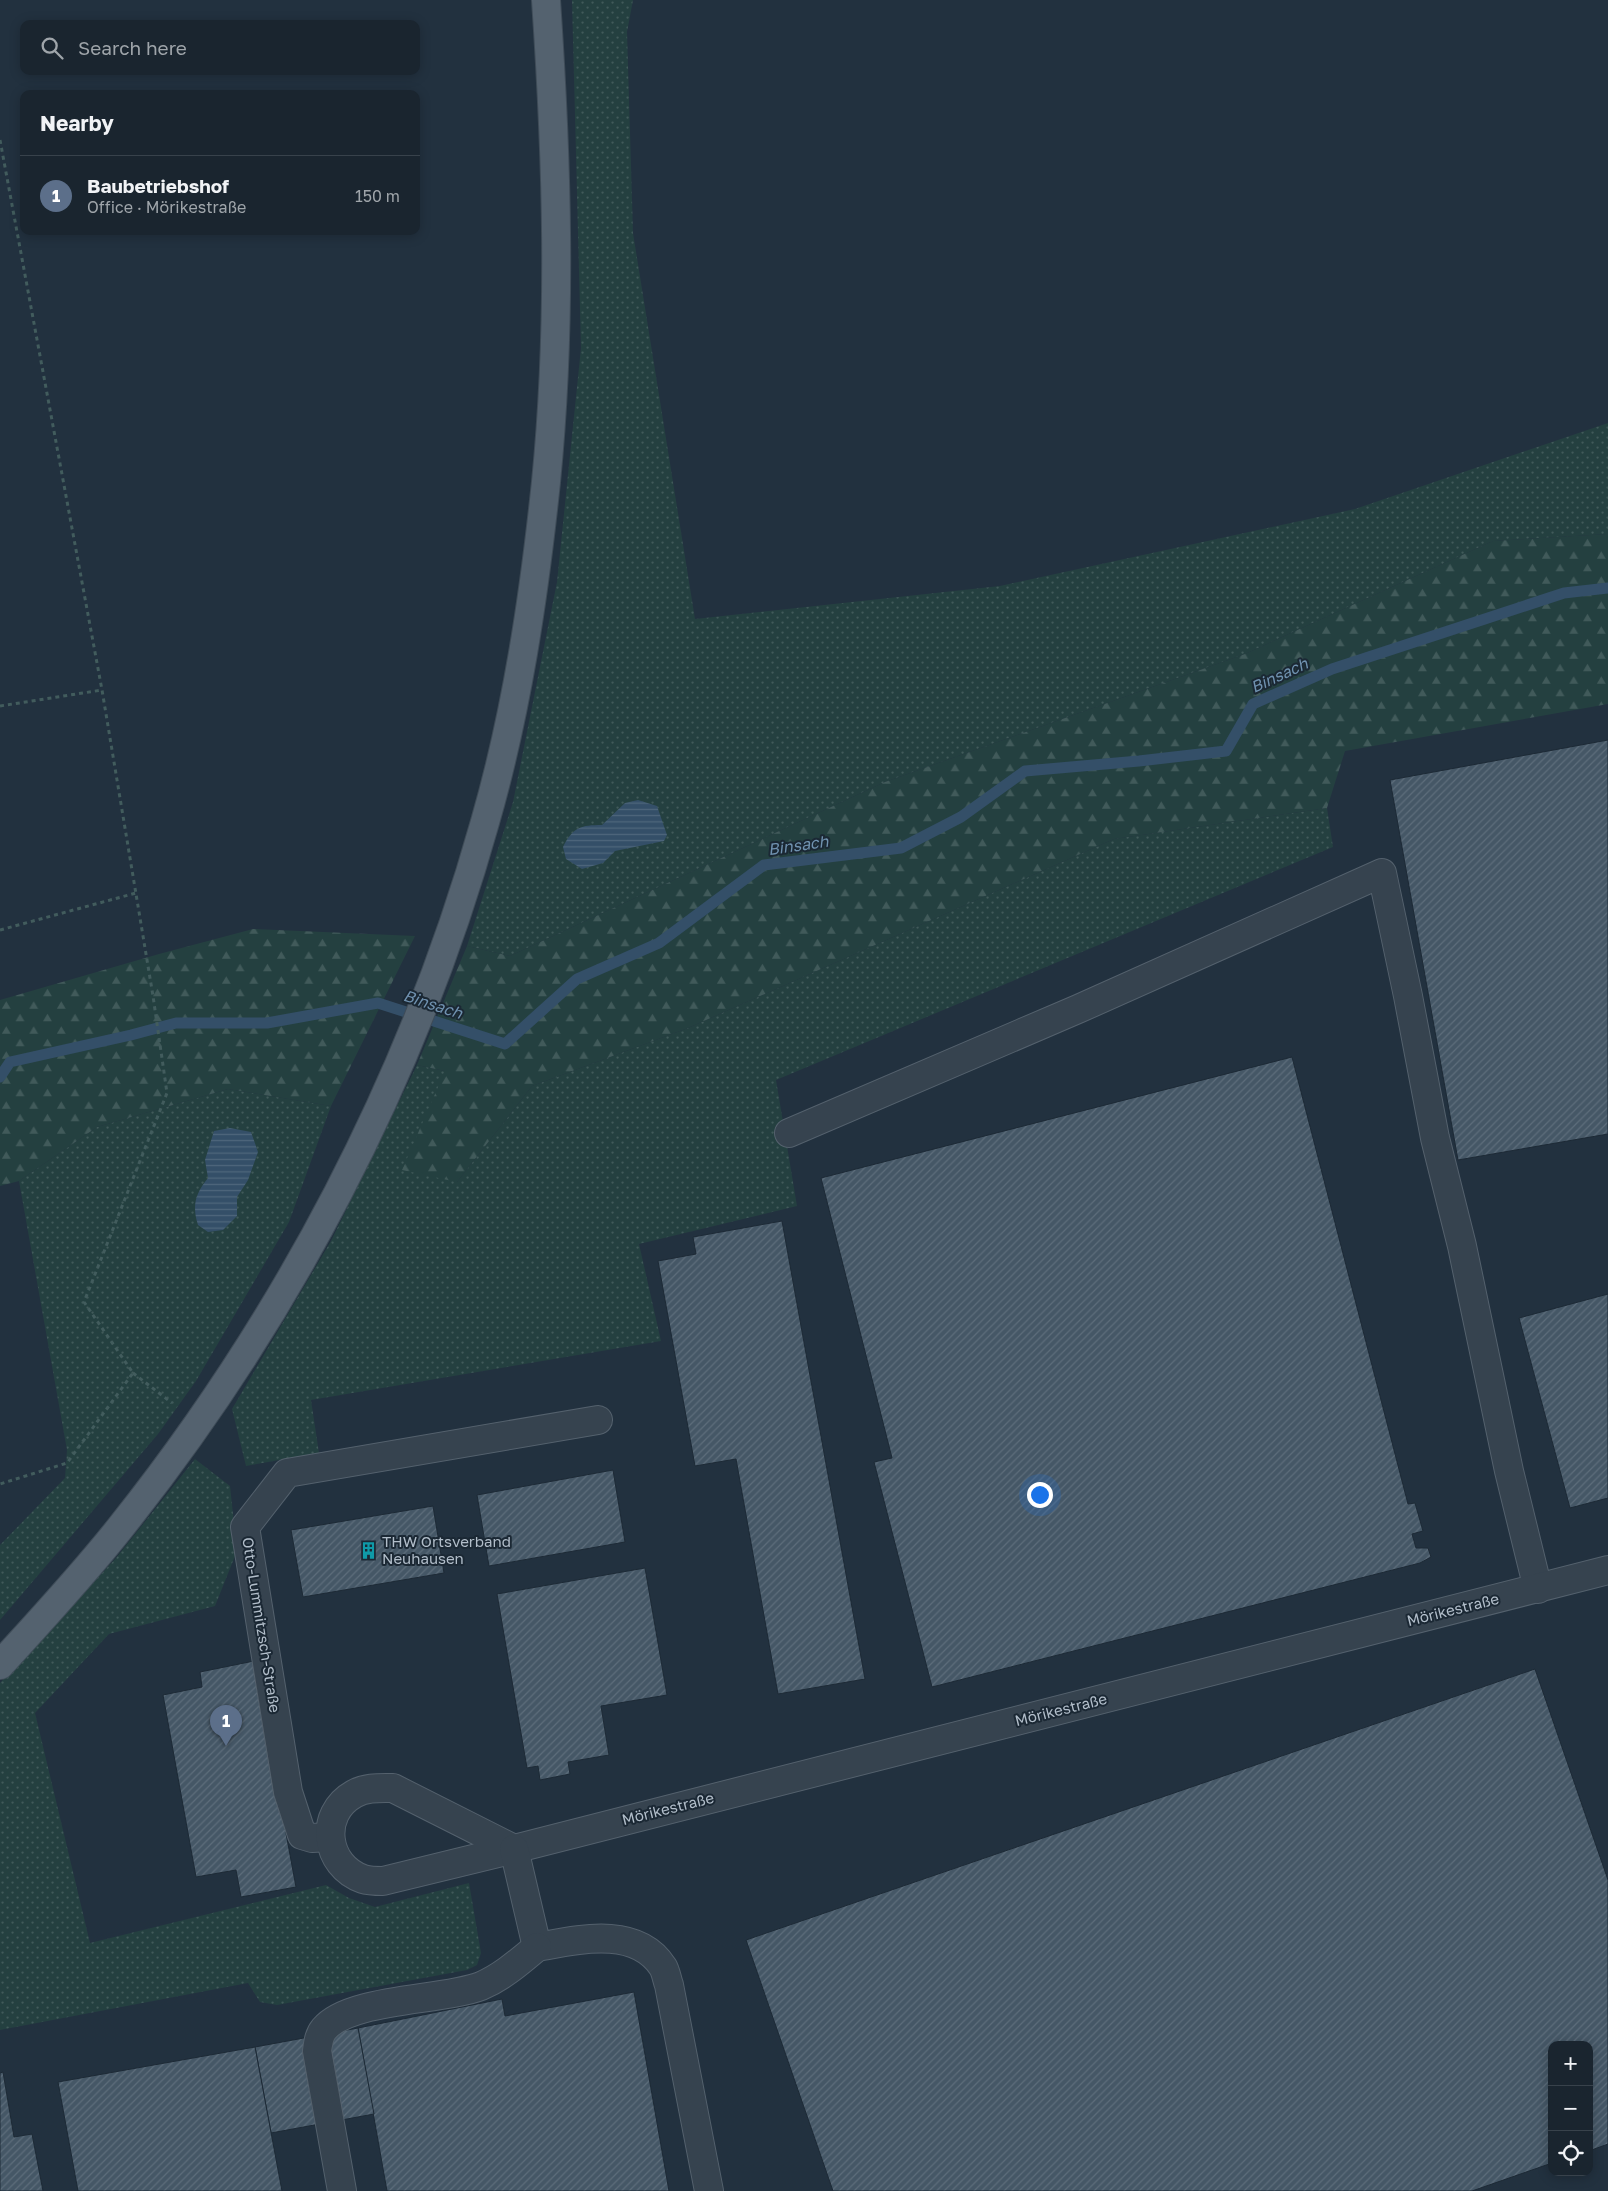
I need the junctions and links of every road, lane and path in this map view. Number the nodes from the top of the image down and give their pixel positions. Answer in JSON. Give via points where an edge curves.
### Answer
{"nodes":[{"id":1,"x":546,"y":0,"type":"edge"},
{"id":2,"x":0,"y":140,"type":"edge"},
{"id":3,"x":102,"y":690,"type":"junction"},
{"id":4,"x":0,"y":706,"type":"edge"},
{"id":5,"x":136,"y":893,"type":"junction"},
{"id":6,"x":0,"y":930,"type":"edge"},
{"id":7,"x":788,"y":1133,"type":"dead end"},
{"id":8,"x":133,"y":1373,"type":"junction"},
{"id":9,"x":598,"y":1420,"type":"dead end"},
{"id":10,"x":198,"y":1423,"type":"junction"},
{"id":11,"x":0,"y":1484,"type":"edge"},
{"id":12,"x":1608,"y":1570,"type":"edge"},
{"id":13,"x":1538,"y":1589,"type":"junction"},
{"id":14,"x":0,"y":1665,"type":"edge"},
{"id":15,"x":330,"y":1837,"type":"junction"},
{"id":16,"x":514,"y":1849,"type":"junction"},
{"id":17,"x":537,"y":1947,"type":"junction"},
{"id":18,"x":342,"y":2191,"type":"edge"},
{"id":19,"x":709,"y":2191,"type":"edge"}],
"edges":[{"from":1,"to":10,"type":"main road","via":[[555,160],[556,300],[545,487],[537,562],[516,692],[486,820],[440,961],[369,1134],[272,1310]]},
{"from":2,"to":3,"type":"path"},
{"from":3,"to":4,"type":"path"},
{"from":3,"to":5,"type":"path"},
{"from":5,"to":6,"type":"path"},
{"from":5,"to":8,"type":"path","via":[[167,1093],[84,1302]]},
{"from":7,"to":13,"type":"street","via":[[1078,1009],[1382,873],[1434,1138],[1462,1246],[1509,1471]]},
{"from":8,"to":10,"type":"path"},
{"from":8,"to":11,"type":"path","via":[[67,1463]]},
{"from":9,"to":15,"type":"street","name":"Otto-Lummitzsch-Straße","via":[[287,1473],[245,1527],[294,1815],[302,1835]]},
{"from":10,"to":14,"type":"main road","via":[[76,1581]]},
{"from":12,"to":13,"type":"street","name":"Mörikestraße"},
{"from":13,"to":16,"type":"street","name":"Mörikestraße"},
{"from":15,"to":16,"type":"street","name":"Mörikestraße","via":[[336,1858],[364,1880],[383,1881]]},
{"from":15,"to":16,"type":"street","via":[[331,1820],[340,1805],[355,1793],[393,1788]]},
{"from":16,"to":17,"type":"street"},
{"from":17,"to":18,"type":"street","via":[[514,1966],[481,1985],[367,2008],[348,2014],[324,2029],[317,2050]]},
{"from":17,"to":19,"type":"street","via":[[600,1938],[621,1940],[639,1946],[664,1968]]}]}
